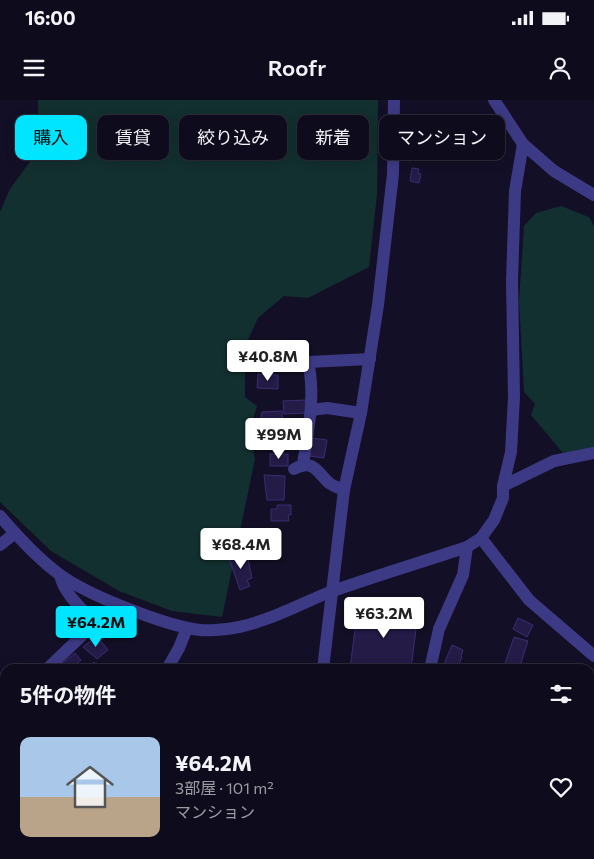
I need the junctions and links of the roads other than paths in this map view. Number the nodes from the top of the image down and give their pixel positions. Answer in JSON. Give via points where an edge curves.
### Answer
{"nodes":[{"id":1,"x":394,"y":100,"type":"edge"},
{"id":2,"x":494,"y":100,"type":"edge"},
{"id":3,"x":523,"y":144,"type":"junction"},
{"id":4,"x":594,"y":194,"type":"edge"},
{"id":5,"x":286,"y":354,"type":"dead end"},
{"id":6,"x":370,"y":359,"type":"junction"},
{"id":7,"x":308,"y":362,"type":"junction"},
{"id":8,"x":312,"y":410,"type":"junction"},
{"id":9,"x":361,"y":414,"type":"junction"},
{"id":10,"x":594,"y":453,"type":"edge"},
{"id":11,"x":503,"y":486,"type":"junction"},
{"id":12,"x":344,"y":490,"type":"junction"},
{"id":13,"x":2,"y":521,"type":"edge"},
{"id":14,"x":15,"y":533,"type":"junction"},
{"id":15,"x":481,"y":538,"type":"junction"},
{"id":16,"x":0,"y":545,"type":"edge"},
{"id":17,"x":467,"y":547,"type":"junction"},
{"id":18,"x":60,"y":575,"type":"junction"},
{"id":19,"x":331,"y":592,"type":"junction"},
{"id":20,"x":187,"y":628,"type":"junction"},
{"id":21,"x":594,"y":656,"type":"edge"},
{"id":22,"x":52,"y":664,"type":"edge"},
{"id":23,"x":171,"y":664,"type":"edge"},
{"id":24,"x":324,"y":664,"type":"edge"},
{"id":25,"x":431,"y":664,"type":"edge"}],
"edges":[{"from":1,"to":6,"type":"street","via":[[393,174]]},
{"from":2,"to":3,"type":"street"},
{"from":3,"to":4,"type":"street","via":[[554,171]]},
{"from":3,"to":11,"type":"street","via":[[515,191],[511,452]]},
{"from":5,"to":7,"type":"street"},
{"from":6,"to":7,"type":"street"},
{"from":6,"to":9,"type":"street"},
{"from":7,"to":8,"type":"street","via":[[312,376]]},
{"from":8,"to":9,"type":"street","via":[[327,408]]},
{"from":8,"to":12,"type":"street","via":[[299,466],[310,465],[330,484]]},
{"from":9,"to":12,"type":"street"},
{"from":10,"to":11,"type":"street","via":[[554,461]]},
{"from":11,"to":15,"type":"street","via":[[503,498],[494,520]]},
{"from":12,"to":19,"type":"street"},
{"from":13,"to":14,"type":"street"},
{"from":14,"to":16,"type":"street"},
{"from":14,"to":18,"type":"street"},
{"from":15,"to":17,"type":"street"},
{"from":15,"to":21,"type":"street","via":[[529,600]]},
{"from":17,"to":19,"type":"street"},
{"from":17,"to":25,"type":"street","via":[[463,575],[438,629]]},
{"from":18,"to":20,"type":"street","via":[[96,594]]},
{"from":18,"to":22,"type":"street","via":[[69,594],[95,623]]},
{"from":19,"to":20,"type":"street","via":[[228,629]]},
{"from":19,"to":24,"type":"street"},
{"from":20,"to":23,"type":"street"}]}
